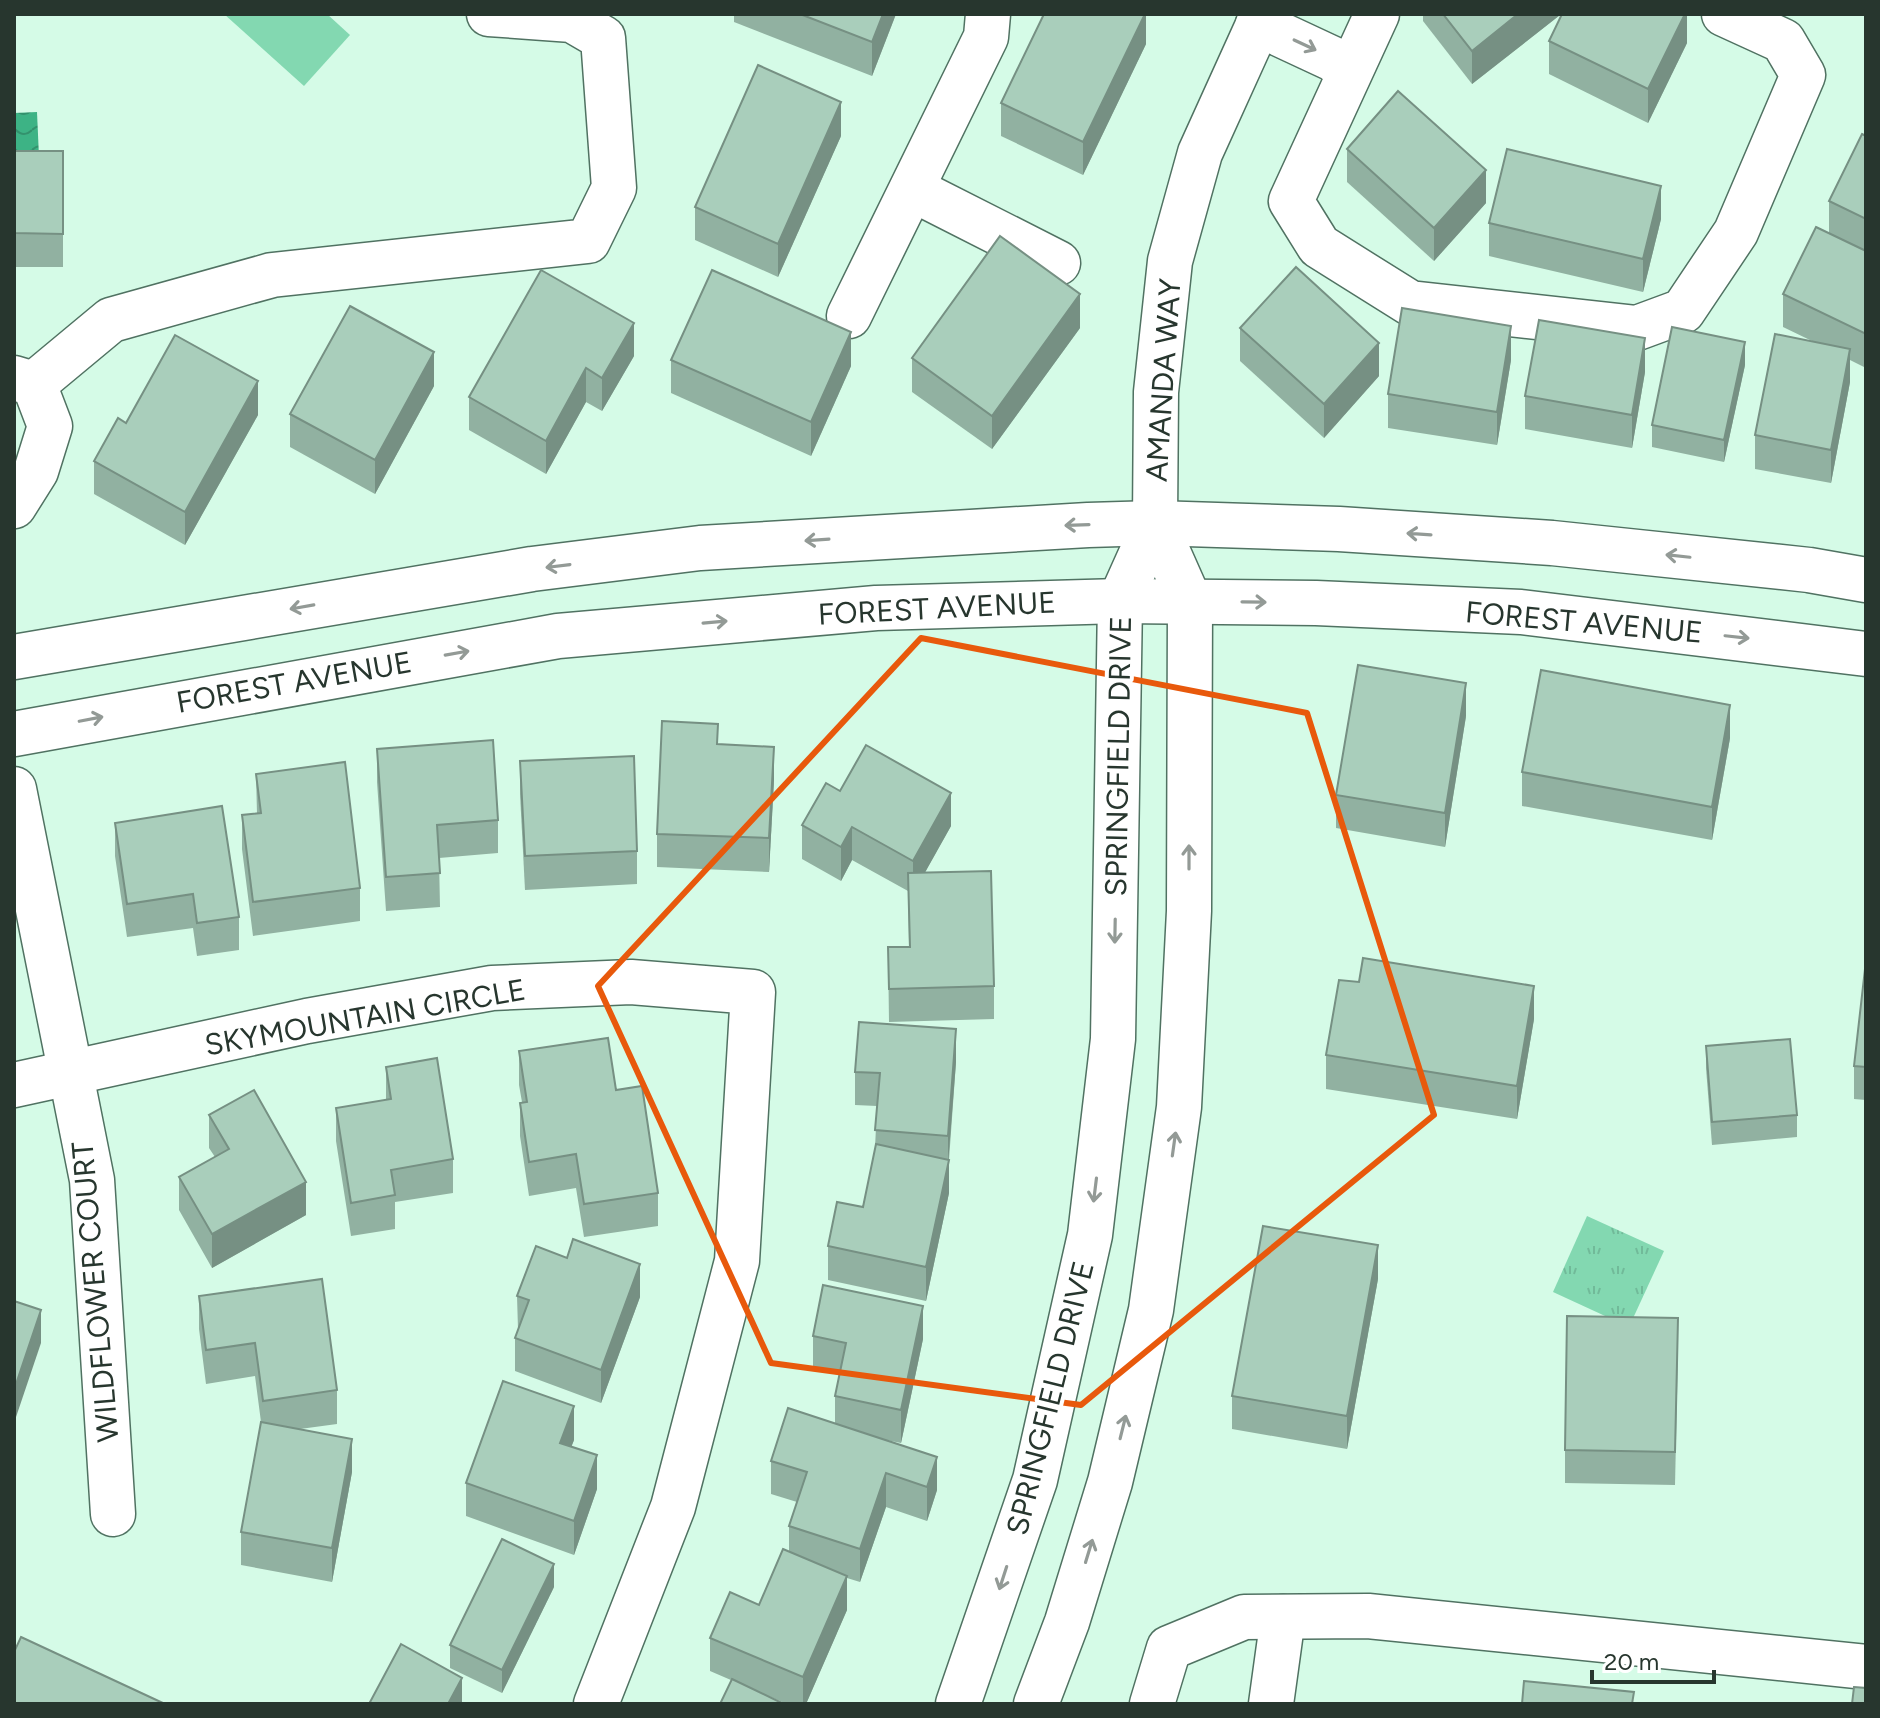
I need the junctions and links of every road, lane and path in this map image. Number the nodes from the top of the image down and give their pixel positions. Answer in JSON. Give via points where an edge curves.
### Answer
{"nodes":[{"id":1,"x":489,"y":14,"type":"edge"},
{"id":2,"x":988,"y":14,"type":"edge"},
{"id":3,"x":1377,"y":14,"type":"edge"},
{"id":4,"x":1724,"y":14,"type":"edge"},
{"id":5,"x":1260,"y":19,"type":"edge"},
{"id":6,"x":1348,"y":71,"type":"junction"},
{"id":7,"x":912,"y":189,"type":"junction"},
{"id":8,"x":1058,"y":263,"type":"dead end"},
{"id":9,"x":849,"y":316,"type":"dead end"},
{"id":10,"x":24,"y":381,"type":"edge"},
{"id":11,"x":14,"y":506,"type":"edge"},
{"id":12,"x":1155,"y":523,"type":"junction"},
{"id":13,"x":1866,"y":580,"type":"edge"},
{"id":14,"x":1120,"y":601,"type":"junction"},
{"id":15,"x":1190,"y":602,"type":"junction"},
{"id":16,"x":1866,"y":654,"type":"edge"},
{"id":17,"x":14,"y":657,"type":"edge"},
{"id":18,"x":14,"y":734,"type":"edge"},
{"id":19,"x":14,"y":789,"type":"edge"},
{"id":20,"x":71,"y":1074,"type":"junction"},
{"id":21,"x":14,"y":1085,"type":"edge"},
{"id":22,"x":113,"y":1514,"type":"dead end"},
{"id":23,"x":1283,"y":1617,"type":"junction"},
{"id":24,"x":1866,"y":1667,"type":"edge"},
{"id":25,"x":596,"y":1704,"type":"edge"},
{"id":26,"x":958,"y":1704,"type":"edge"},
{"id":27,"x":1036,"y":1704,"type":"edge"},
{"id":28,"x":1152,"y":1704,"type":"edge"},
{"id":29,"x":1271,"y":1704,"type":"edge"}],
"edges":[{"from":1,"to":10,"type":"street","via":[[572,20],[603,38],[614,188],[588,241],[272,275],[111,320]]},
{"from":2,"to":7,"type":"street","via":[[986,37]]},
{"from":3,"to":6,"type":"street"},
{"from":4,"to":6,"type":"street","via":[[1783,41],[1803,75],[1736,232],[1683,311],[1637,328],[1410,303],[1319,246],[1291,201]]},
{"from":5,"to":6,"type":"street","one_way":true},
{"from":5,"to":12,"type":"street","name":"AMANDA WAY","via":[[1200,153],[1170,261],[1156,392]]},
{"from":7,"to":8,"type":"street"},
{"from":7,"to":9,"type":"street"},
{"from":10,"to":11,"type":"street","via":[[50,426],[36,471]]},
{"from":13,"to":12,"type":"street","one_way":true,"via":[[1552,543]]},
{"from":12,"to":14,"type":"street","name":"SPRINGFIELD DRIVE"},
{"from":12,"to":15,"type":"street"},
{"from":12,"to":17,"type":"street","one_way":true,"via":[[700,548],[532,569]]},
{"from":14,"to":15,"type":"street","name":"FOREST AVENUE"},
{"from":18,"to":14,"type":"street","name":"FOREST AVENUE","one_way":true,"via":[[558,636],[876,608]]},
{"from":14,"to":26,"type":"street","name":"SPRINGFIELD DRIVE","one_way":true,"via":[[1113,1039],[1090,1235],[1035,1480]]},
{"from":15,"to":16,"type":"street","name":"FOREST AVENUE","one_way":true,"via":[[1521,612]]},
{"from":27,"to":15,"type":"street","one_way":true,"via":[[1110,1482],[1156,1279],[1179,1107],[1189,911]]},
{"from":19,"to":20,"type":"street","name":"WILDFLOWER COURT"},
{"from":20,"to":21,"type":"street","name":"SKYMOUNTAIN CIRCLE"},
{"from":20,"to":22,"type":"street","name":"WILDFLOWER COURT","via":[[92,1180]]},
{"from":20,"to":25,"type":"street","name":"SKYMOUNTAIN CIRCLE","via":[[307,1021],[492,988],[631,982],[753,992],[737,1261],[673,1507]]},
{"from":23,"to":24,"type":"street","via":[[1368,1616]]},
{"from":23,"to":28,"type":"street","via":[[1244,1617],[1169,1648]]},
{"from":23,"to":29,"type":"street"}]}
